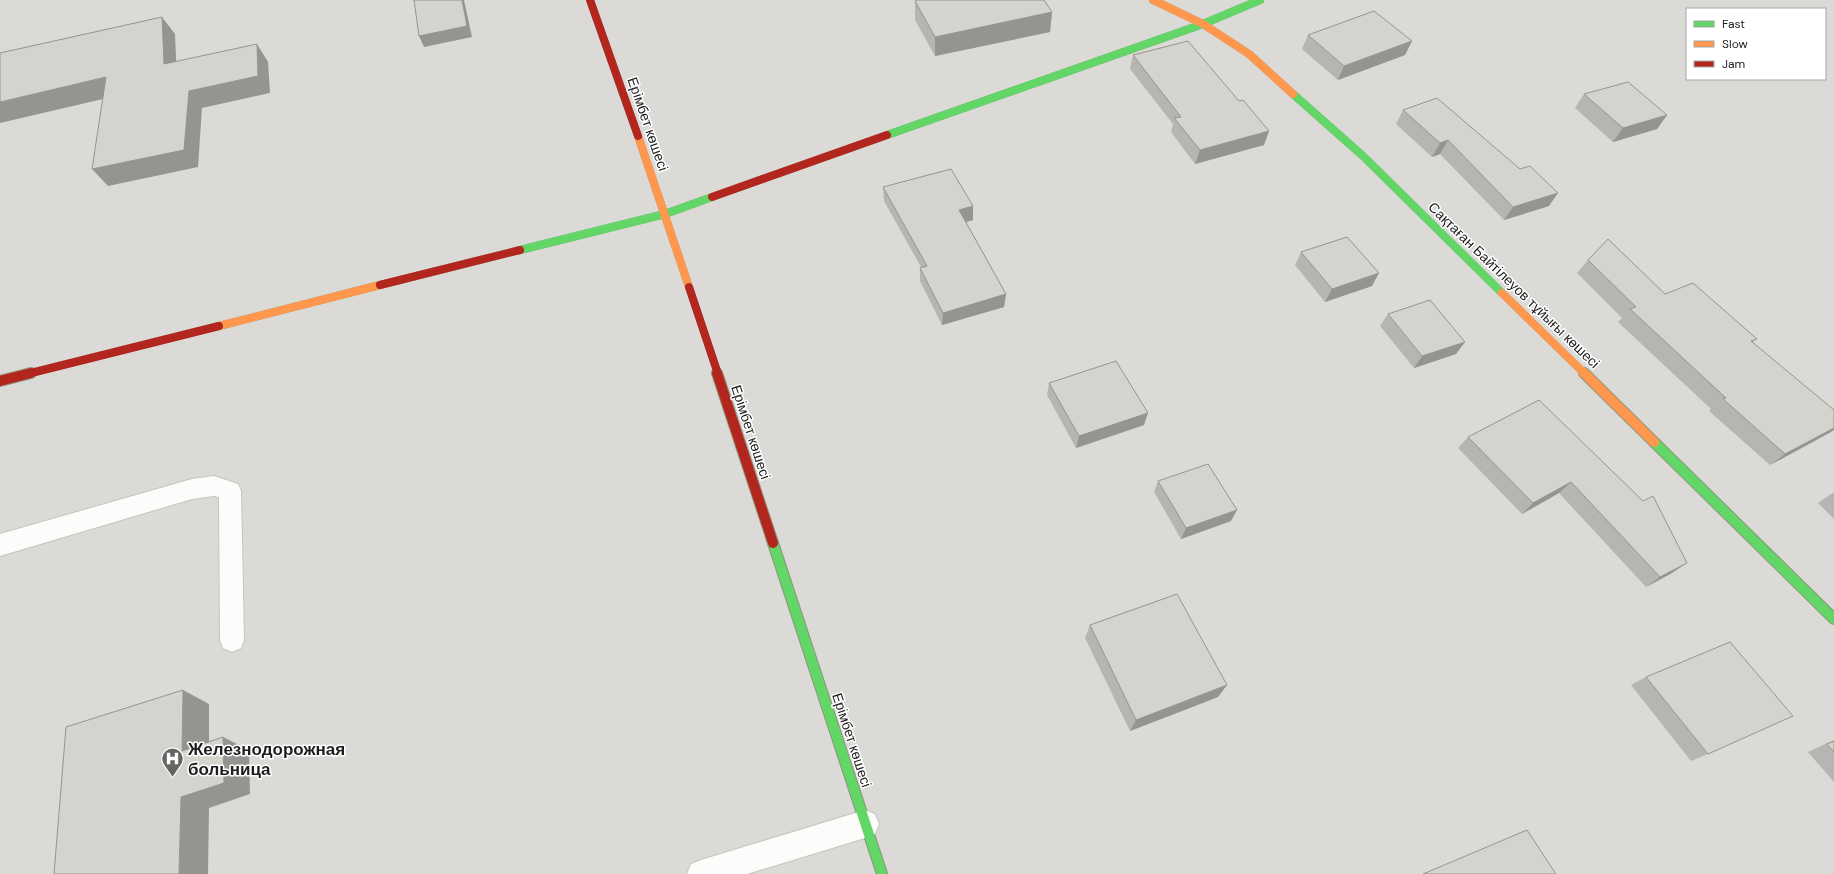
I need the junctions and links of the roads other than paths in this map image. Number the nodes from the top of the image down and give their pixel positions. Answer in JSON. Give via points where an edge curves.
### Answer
{"nodes":[{"id":1,"x":590,"y":0,"type":"edge"},
{"id":2,"x":1153,"y":0,"type":"edge"},
{"id":3,"x":1260,"y":0,"type":"edge"},
{"id":4,"x":1203,"y":24,"type":"junction"},
{"id":5,"x":665,"y":214,"type":"junction"},
{"id":6,"x":0,"y":381,"type":"edge"},
{"id":7,"x":0,"y":545,"type":"edge"},
{"id":8,"x":1834,"y":619,"type":"edge"},
{"id":9,"x":232,"y":640,"type":"dead end"},
{"id":10,"x":865,"y":824,"type":"junction"},
{"id":11,"x":701,"y":874,"type":"edge"},
{"id":12,"x":882,"y":874,"type":"edge"}],
"edges":[{"from":1,"to":5,"type":"street","name":"Ерімбет көшесі"},
{"from":2,"to":4,"type":"street","name":"Сақтаған Байтілеуов тұйығы көшесі"},
{"from":3,"to":4,"type":"street"},
{"from":4,"to":5,"type":"street"},
{"from":4,"to":8,"type":"street","name":"Сақтаған Байтілеуов тұйығы көшесі","via":[[1249,54],[1363,156]]},
{"from":5,"to":6,"type":"street"},
{"from":5,"to":10,"type":"street","name":"Ерімбет көшесі"},
{"from":7,"to":9,"type":"lane","via":[[192,489],[214,486],[230,491]]},
{"from":10,"to":11,"type":"lane"},
{"from":10,"to":12,"type":"street","name":"Ерімбет көшесі"}]}
